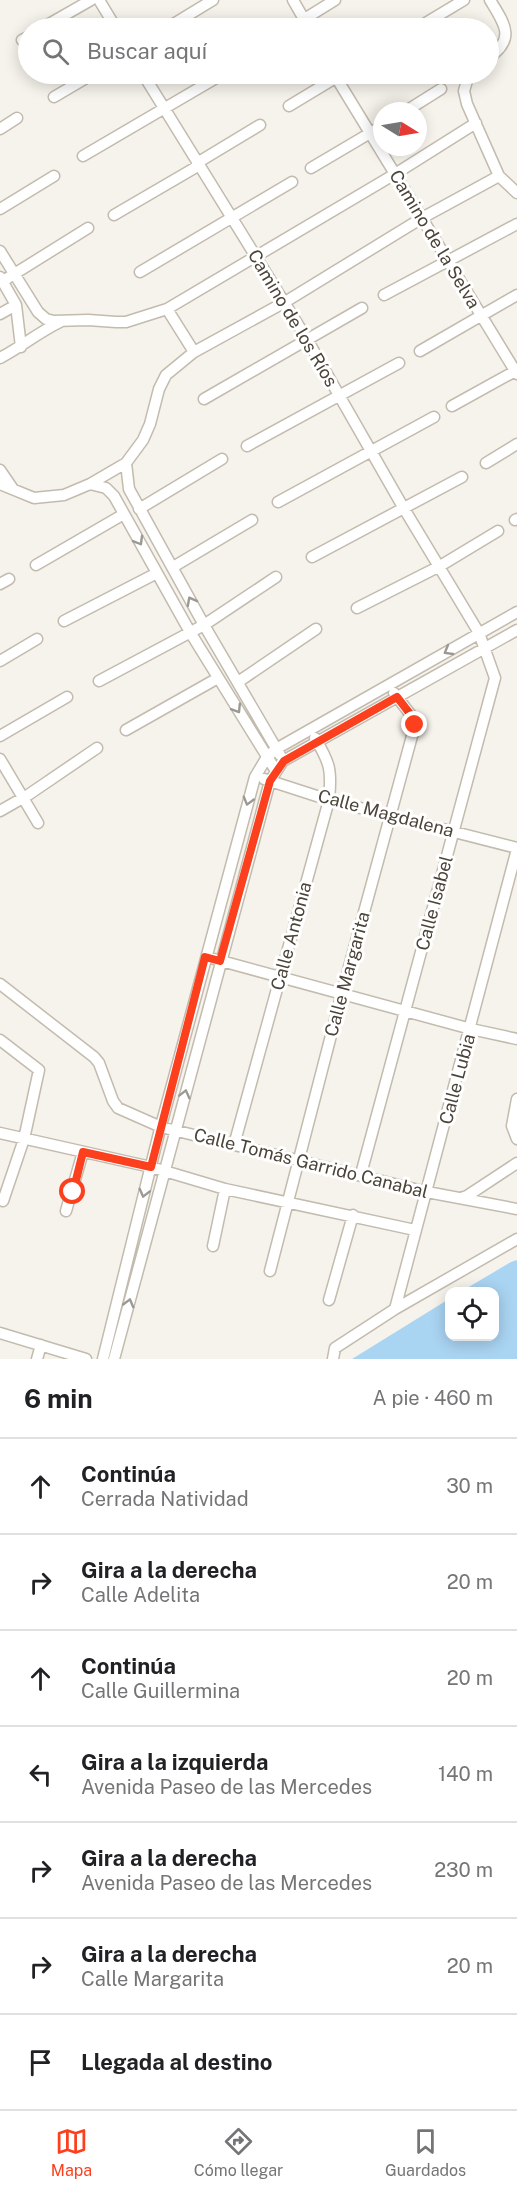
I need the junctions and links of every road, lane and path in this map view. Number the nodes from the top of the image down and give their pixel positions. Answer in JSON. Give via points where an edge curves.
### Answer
{"nodes":[{"id":1,"x":91,"y":0,"type":"edge"},
{"id":2,"x":99,"y":0,"type":"edge"},
{"id":3,"x":213,"y":0,"type":"edge"},
{"id":4,"x":293,"y":0,"type":"edge"},
{"id":5,"x":334,"y":0,"type":"edge"},
{"id":6,"x":464,"y":0,"type":"edge"},
{"id":7,"x":490,"y":0,"type":"edge"},
{"id":8,"x":60,"y":18,"type":"edge"},
{"id":9,"x":110,"y":18,"type":"edge"},
{"id":10,"x":184,"y":18,"type":"edge"},
{"id":11,"x":304,"y":18,"type":"edge"},
{"id":12,"x":314,"y":18,"type":"edge"},
{"id":13,"x":434,"y":18,"type":"edge"},
{"id":14,"x":499,"y":49,"type":"edge"},
{"id":15,"x":76,"y":84,"type":"edge"},
{"id":16,"x":148,"y":84,"type":"edge"},
{"id":17,"x":205,"y":84,"type":"edge"},
{"id":18,"x":324,"y":84,"type":"edge"},
{"id":19,"x":343,"y":84,"type":"edge"},
{"id":20,"x":466,"y":84,"type":"edge"},
{"id":21,"x":441,"y":89,"type":"dead end"},
{"id":22,"x":54,"y":97,"type":"dead end"},
{"id":23,"x":420,"y":102,"type":"edge"},
{"id":24,"x":289,"y":106,"type":"dead end"},
{"id":25,"x":163,"y":108,"type":"junction"},
{"id":26,"x":17,"y":118,"type":"dead end"},
{"id":27,"x":476,"y":123,"type":"junction"},
{"id":28,"x":260,"y":125,"type":"dead end"},
{"id":29,"x":0,"y":129,"type":"edge"},
{"id":30,"x":371,"y":134,"type":"junction"},
{"id":31,"x":83,"y":156,"type":"dead end"},
{"id":32,"x":198,"y":164,"type":"junction"},
{"id":33,"x":311,"y":168,"type":"dead end"},
{"id":34,"x":395,"y":174,"type":"junction"},
{"id":35,"x":54,"y":176,"type":"dead end"},
{"id":36,"x":500,"y":176,"type":"junction"},
{"id":37,"x":292,"y":182,"type":"dead end"},
{"id":38,"x":517,"y":193,"type":"edge"},
{"id":39,"x":0,"y":209,"type":"edge"},
{"id":40,"x":114,"y":215,"type":"dead end"},
{"id":41,"x":231,"y":217,"type":"junction"},
{"id":42,"x":422,"y":218,"type":"junction"},
{"id":43,"x":517,"y":224,"type":"edge"},
{"id":44,"x":88,"y":228,"type":"dead end"},
{"id":45,"x":0,"y":251,"type":"edge"},
{"id":46,"x":256,"y":256,"type":"junction"},
{"id":47,"x":448,"y":260,"type":"junction"},
{"id":48,"x":140,"y":272,"type":"dead end"},
{"id":49,"x":14,"y":275,"type":"junction"},
{"id":50,"x":1,"y":279,"type":"edge"},
{"id":51,"x":384,"y":295,"type":"dead end"},
{"id":52,"x":517,"y":295,"type":"edge"},
{"id":53,"x":285,"y":302,"type":"junction"},
{"id":54,"x":16,"y":305,"type":"junction"},
{"id":55,"x":362,"y":308,"type":"dead end"},
{"id":56,"x":167,"y":309,"type":"junction"},
{"id":57,"x":0,"y":314,"type":"edge"},
{"id":58,"x":481,"y":315,"type":"junction"},
{"id":59,"x":60,"y":322,"type":"junction"},
{"id":60,"x":308,"y":340,"type":"junction"},
{"id":61,"x":21,"y":347,"type":"junction"},
{"id":62,"x":420,"y":351,"type":"dead end"},
{"id":63,"x":194,"y":352,"type":"junction"},
{"id":64,"x":0,"y":358,"type":"edge"},
{"id":65,"x":399,"y":363,"type":"dead end"},
{"id":66,"x":516,"y":372,"type":"edge"},
{"id":67,"x":340,"y":397,"type":"junction"},
{"id":68,"x":204,"y":399,"type":"dead end"},
{"id":69,"x":452,"y":406,"type":"dead end"},
{"id":70,"x":434,"y":417,"type":"dead end"},
{"id":71,"x":517,"y":444,"type":"edge"},
{"id":72,"x":247,"y":446,"type":"dead end"},
{"id":73,"x":372,"y":452,"type":"junction"},
{"id":74,"x":222,"y":459,"type":"dead end"},
{"id":75,"x":126,"y":463,"type":"junction"},
{"id":76,"x":486,"y":463,"type":"dead end"},
{"id":77,"x":0,"y":470,"type":"edge"},
{"id":78,"x":462,"y":477,"type":"dead end"},
{"id":79,"x":0,"y":484,"type":"edge"},
{"id":80,"x":90,"y":484,"type":"junction"},
{"id":81,"x":15,"y":492,"type":"junction"},
{"id":82,"x":278,"y":502,"type":"dead end"},
{"id":83,"x":403,"y":507,"type":"junction"},
{"id":84,"x":139,"y":508,"type":"junction"},
{"id":85,"x":124,"y":514,"type":"junction"},
{"id":86,"x":252,"y":520,"type":"dead end"},
{"id":87,"x":498,"y":531,"type":"dead end"},
{"id":88,"x":312,"y":557,"type":"dead end"},
{"id":89,"x":36,"y":565,"type":"dead end"},
{"id":90,"x":440,"y":566,"type":"junction"},
{"id":91,"x":173,"y":567,"type":"junction"},
{"id":92,"x":157,"y":573,"type":"junction"},
{"id":93,"x":276,"y":577,"type":"dead end"},
{"id":94,"x":357,"y":608,"type":"dead end"},
{"id":95,"x":517,"y":612,"type":"edge"},
{"id":96,"x":64,"y":621,"type":"dead end"},
{"id":97,"x":204,"y":625,"type":"junction"},
{"id":98,"x":316,"y":628,"type":"dead end"},
{"id":99,"x":517,"y":630,"type":"edge"},
{"id":100,"x":190,"y":632,"type":"junction"},
{"id":101,"x":479,"y":633,"type":"junction"},
{"id":102,"x":37,"y":639,"type":"dead end"},
{"id":103,"x":484,"y":647,"type":"junction"},
{"id":104,"x":0,"y":661,"type":"edge"},
{"id":105,"x":218,"y":678,"type":"junction"},
{"id":106,"x":99,"y":681,"type":"dead end"},
{"id":107,"x":238,"y":682,"type":"junction"},
{"id":108,"x":388,"y":686,"type":"junction"},
{"id":109,"x":67,"y":697,"type":"dead end"},
{"id":110,"x":397,"y":697,"type":"junction"},
{"id":111,"x":126,"y":730,"type":"dead end"},
{"id":112,"x":310,"y":730,"type":"junction"},
{"id":113,"x":0,"y":736,"type":"edge"},
{"id":114,"x":318,"y":743,"type":"junction"},
{"id":115,"x":97,"y":748,"type":"dead end"},
{"id":116,"x":276,"y":749,"type":"junction"},
{"id":117,"x":267,"y":757,"type":"junction"},
{"id":118,"x":0,"y":759,"type":"edge"},
{"id":119,"x":284,"y":761,"type":"junction"},
{"id":120,"x":273,"y":776,"type":"junction"},
{"id":121,"x":255,"y":777,"type":"junction"},
{"id":122,"x":22,"y":798,"type":"junction"},
{"id":123,"x":329,"y":800,"type":"junction"},
{"id":124,"x":0,"y":811,"type":"edge"},
{"id":125,"x":391,"y":814,"type":"junction"},
{"id":126,"x":38,"y":823,"type":"dead end"},
{"id":127,"x":453,"y":831,"type":"junction"},
{"id":128,"x":517,"y":848,"type":"edge"},
{"id":129,"x":205,"y":957,"type":"junction"},
{"id":130,"x":220,"y":961,"type":"junction"},
{"id":131,"x":280,"y":975,"type":"junction"},
{"id":132,"x":0,"y":984,"type":"edge"},
{"id":133,"x":342,"y":993,"type":"junction"},
{"id":134,"x":406,"y":1010,"type":"junction"},
{"id":135,"x":471,"y":1029,"type":"junction"},
{"id":136,"x":517,"y":1039,"type":"edge"},
{"id":137,"x":0,"y":1040,"type":"edge"},
{"id":138,"x":517,"y":1099,"type":"edge"},
{"id":139,"x":161,"y":1127,"type":"junction"},
{"id":140,"x":176,"y":1131,"type":"junction"},
{"id":141,"x":0,"y":1133,"type":"edge"},
{"id":142,"x":24,"y":1139,"type":"junction"},
{"id":143,"x":517,"y":1139,"type":"edge"},
{"id":144,"x":234,"y":1145,"type":"junction"},
{"id":145,"x":83,"y":1152,"type":"junction"},
{"id":146,"x":298,"y":1160,"type":"junction"},
{"id":147,"x":517,"y":1163,"type":"edge"},
{"id":148,"x":151,"y":1167,"type":"junction"},
{"id":149,"x":165,"y":1171,"type":"junction"},
{"id":150,"x":362,"y":1174,"type":"junction"},
{"id":151,"x":225,"y":1189,"type":"junction"},
{"id":152,"x":427,"y":1192,"type":"junction"},
{"id":153,"x":461,"y":1198,"type":"junction"},
{"id":154,"x":3,"y":1201,"type":"dead end"},
{"id":155,"x":287,"y":1203,"type":"junction"},
{"id":156,"x":517,"y":1209,"type":"edge"},
{"id":157,"x":66,"y":1211,"type":"dead end"},
{"id":158,"x":353,"y":1215,"type":"junction"},
{"id":159,"x":415,"y":1230,"type":"junction"},
{"id":160,"x":517,"y":1239,"type":"edge"},
{"id":161,"x":213,"y":1245,"type":"dead end"},
{"id":162,"x":270,"y":1271,"type":"dead end"},
{"id":163,"x":329,"y":1300,"type":"dead end"},
{"id":164,"x":395,"y":1309,"type":"junction"},
{"id":165,"x":0,"y":1333,"type":"edge"},
{"id":166,"x":41,"y":1345,"type":"junction"},
{"id":167,"x":334,"y":1353,"type":"edge"},
{"id":168,"x":37,"y":1359,"type":"edge"},
{"id":169,"x":86,"y":1359,"type":"edge"},
{"id":170,"x":103,"y":1359,"type":"edge"},
{"id":171,"x":114,"y":1359,"type":"edge"}],
"edges":[{"from":1,"to":8,"type":"street"},
{"from":2,"to":9,"type":"street"},
{"from":3,"to":10,"type":"street"},
{"from":4,"to":11,"type":"street"},
{"from":5,"to":12,"type":"street"},
{"from":6,"to":13,"type":"street"},
{"from":7,"to":14,"type":"street","via":[[507,34]]},
{"from":15,"to":22,"type":"street"},
{"from":16,"to":25,"type":"street","name":"Camino de los Ríos"},
{"from":17,"to":25,"type":"street"},
{"from":18,"to":24,"type":"street"},
{"from":19,"to":30,"type":"street","name":"Camino de la Selva"},
{"from":20,"to":27,"type":"street","via":[[464,92]]},
{"from":21,"to":23,"type":"street"},
{"from":25,"to":31,"type":"street"},
{"from":25,"to":32,"type":"street","name":"Camino de los Ríos"},
{"from":26,"to":29,"type":"street"},
{"from":27,"to":34,"type":"street"},
{"from":27,"to":36,"type":"street"},
{"from":28,"to":32,"type":"street"},
{"from":30,"to":33,"type":"street"},
{"from":30,"to":34,"type":"street","name":"Camino de la Selva"},
{"from":32,"to":40,"type":"street"},
{"from":32,"to":41,"type":"street","name":"Camino de los Ríos"},
{"from":34,"to":42,"type":"street","name":"Camino de la Selva"},
{"from":34,"to":46,"type":"street"},
{"from":35,"to":39,"type":"street"},
{"from":36,"to":38,"type":"street"},
{"from":36,"to":42,"type":"street"},
{"from":37,"to":41,"type":"street"},
{"from":41,"to":46,"type":"street","name":"Camino de los Ríos"},
{"from":41,"to":48,"type":"street"},
{"from":42,"to":47,"type":"street","name":"Camino de la Selva"},
{"from":42,"to":53,"type":"street"},
{"from":43,"to":47,"type":"street"},
{"from":44,"to":49,"type":"street"},
{"from":45,"to":49,"type":"street"},
{"from":46,"to":53,"type":"street","name":"Camino de los Ríos"},
{"from":46,"to":56,"type":"street"},
{"from":47,"to":51,"type":"street"},
{"from":47,"to":58,"type":"street","name":"Camino de la Selva"},
{"from":49,"to":50,"type":"street"},
{"from":49,"to":59,"type":"street","via":[[38,312],[46,319]]},
{"from":50,"to":54,"type":"street"},
{"from":52,"to":58,"type":"street"},
{"from":53,"to":60,"type":"street","name":"Camino de los Ríos"},
{"from":53,"to":63,"type":"street"},
{"from":54,"to":57,"type":"street"},
{"from":54,"to":61,"type":"street"},
{"from":55,"to":60,"type":"street"},
{"from":56,"to":59,"type":"street","via":[[126,322]]},
{"from":56,"to":63,"type":"street"},
{"from":58,"to":62,"type":"street"},
{"from":58,"to":66,"type":"street","name":"Camino de la Selva"},
{"from":59,"to":61,"type":"street"},
{"from":60,"to":67,"type":"street","name":"Camino de los Ríos"},
{"from":60,"to":68,"type":"street"},
{"from":61,"to":64,"type":"street"},
{"from":63,"to":75,"type":"street","via":[[166,375],[143,440]]},
{"from":65,"to":67,"type":"street"},
{"from":66,"to":69,"type":"street"},
{"from":67,"to":72,"type":"street"},
{"from":67,"to":73,"type":"street","name":"Camino de los Ríos"},
{"from":70,"to":73,"type":"street"},
{"from":71,"to":76,"type":"street"},
{"from":73,"to":82,"type":"street"},
{"from":73,"to":83,"type":"street","name":"Camino de los Ríos"},
{"from":74,"to":84,"type":"street"},
{"from":75,"to":80,"type":"street"},
{"from":75,"to":84,"type":"street","via":[[129,489]]},
{"from":77,"to":81,"type":"street"},
{"from":78,"to":83,"type":"street"},
{"from":79,"to":81,"type":"street"},
{"from":80,"to":81,"type":"street","via":[[64,495],[34,498]]},
{"from":80,"to":85,"type":"street","via":[[106,488]]},
{"from":83,"to":88,"type":"street"},
{"from":83,"to":90,"type":"street","name":"Camino de los Ríos"},
{"from":84,"to":91,"type":"street"},
{"from":85,"to":89,"type":"street"},
{"from":85,"to":92,"type":"street","one_way":true},
{"from":86,"to":91,"type":"street"},
{"from":87,"to":90,"type":"street"},
{"from":90,"to":94,"type":"street"},
{"from":90,"to":101,"type":"street","name":"Camino de los Ríos"},
{"from":97,"to":91,"type":"street","one_way":true},
{"from":92,"to":96,"type":"street"},
{"from":92,"to":100,"type":"street"},
{"from":93,"to":97,"type":"street"},
{"from":95,"to":101,"type":"street"},
{"from":97,"to":100,"type":"street"},
{"from":97,"to":107,"type":"street"},
{"from":98,"to":107,"type":"street"},
{"from":99,"to":103,"type":"street"},
{"from":100,"to":105,"type":"street"},
{"from":100,"to":106,"type":"street"},
{"from":101,"to":103,"type":"street","name":"Calle Isabel"},
{"from":101,"to":108,"type":"street","one_way":true},
{"from":102,"to":104,"type":"street"},
{"from":103,"to":110,"type":"street"},
{"from":103,"to":127,"type":"street","name":"Calle Isabel","via":[[495,682]]},
{"from":105,"to":111,"type":"street"},
{"from":105,"to":117,"type":"street","one_way":true},
{"from":107,"to":116,"type":"street"},
{"from":108,"to":110,"type":"street","name":"Calle Margarita"},
{"from":108,"to":112,"type":"street"},
{"from":109,"to":113,"type":"street"},
{"from":110,"to":114,"type":"street"},
{"from":110,"to":125,"type":"street","name":"Calle Margarita","via":[[415,725]]},
{"from":112,"to":114,"type":"street","name":"Calle Antonia"},
{"from":112,"to":116,"type":"street"},
{"from":114,"to":119,"type":"street"},
{"from":114,"to":123,"type":"street","name":"Calle Antonia","via":[[328,759]]},
{"from":115,"to":122,"type":"street"},
{"from":116,"to":117,"type":"street"},
{"from":116,"to":119,"type":"street"},
{"from":117,"to":120,"type":"street"},
{"from":117,"to":121,"type":"street"},
{"from":118,"to":122,"type":"street"},
{"from":119,"to":120,"type":"street"},
{"from":120,"to":121,"type":"street","name":"Calle Magdalena"},
{"from":120,"to":123,"type":"street","name":"Calle Magdalena"},
{"from":120,"to":130,"type":"street"},
{"from":121,"to":129,"type":"street","one_way":true},
{"from":122,"to":124,"type":"street"},
{"from":122,"to":126,"type":"street"},
{"from":123,"to":125,"type":"street","name":"Calle Magdalena"},
{"from":123,"to":131,"type":"street","name":"Calle Antonia"},
{"from":125,"to":127,"type":"street","name":"Calle Magdalena"},
{"from":125,"to":133,"type":"street","name":"Calle Margarita"},
{"from":127,"to":128,"type":"street","name":"Calle Magdalena"},
{"from":127,"to":134,"type":"street","name":"Calle Isabel"},
{"from":128,"to":135,"type":"street","name":"Calle Lubia"},
{"from":129,"to":130,"type":"street"},
{"from":129,"to":139,"type":"street"},
{"from":130,"to":131,"type":"street"},
{"from":140,"to":130,"type":"street","one_way":true},
{"from":131,"to":133,"type":"street"},
{"from":131,"to":144,"type":"street","name":"Calle Antonia"},
{"from":132,"to":139,"type":"street","name":"Calle Tomás Garrido Canabal","via":[[94,1057],[118,1108]]},
{"from":133,"to":134,"type":"street"},
{"from":133,"to":146,"type":"street","name":"Calle Margarita"},
{"from":134,"to":135,"type":"street"},
{"from":134,"to":150,"type":"street","name":"Calle Isabel"},
{"from":135,"to":136,"type":"street"},
{"from":135,"to":152,"type":"street","name":"Calle Lubia"},
{"from":137,"to":142,"type":"street","via":[[39,1070]]},
{"from":138,"to":143,"type":"street","via":[[512,1126]]},
{"from":139,"to":140,"type":"street","name":"Calle Tomás Garrido Canabal"},
{"from":139,"to":148,"type":"street"},
{"from":140,"to":144,"type":"street","name":"Calle Tomás Garrido Canabal"},
{"from":140,"to":149,"type":"street"},
{"from":141,"to":142,"type":"street"},
{"from":142,"to":145,"type":"street"},
{"from":142,"to":154,"type":"street"},
{"from":144,"to":146,"type":"street","name":"Calle Tomás Garrido Canabal"},
{"from":145,"to":148,"type":"street"},
{"from":145,"to":157,"type":"street"},
{"from":146,"to":150,"type":"street","name":"Calle Tomás Garrido Canabal"},
{"from":146,"to":155,"type":"street","name":"Calle Margarita"},
{"from":147,"to":153,"type":"street"},
{"from":148,"to":149,"type":"street"},
{"from":148,"to":170,"type":"street","one_way":true},
{"from":149,"to":151,"type":"street"},
{"from":171,"to":149,"type":"street","one_way":true},
{"from":150,"to":152,"type":"street","name":"Calle Tomás Garrido Canabal"},
{"from":151,"to":155,"type":"street"},
{"from":151,"to":161,"type":"street"},
{"from":152,"to":153,"type":"street","name":"Calle Tomás Garrido Canabal"},
{"from":152,"to":159,"type":"street","name":"Calle Lubia"},
{"from":153,"to":156,"type":"street","name":"Calle Tomás Garrido Canabal"},
{"from":155,"to":158,"type":"street"},
{"from":155,"to":162,"type":"street","name":"Calle Margarita"},
{"from":158,"to":159,"type":"street"},
{"from":158,"to":163,"type":"street"},
{"from":159,"to":164,"type":"street","name":"Calle Lubia"},
{"from":160,"to":164,"type":"street"},
{"from":164,"to":167,"type":"street"},
{"from":165,"to":166,"type":"street"},
{"from":166,"to":168,"type":"street"},
{"from":166,"to":169,"type":"street"}]}
